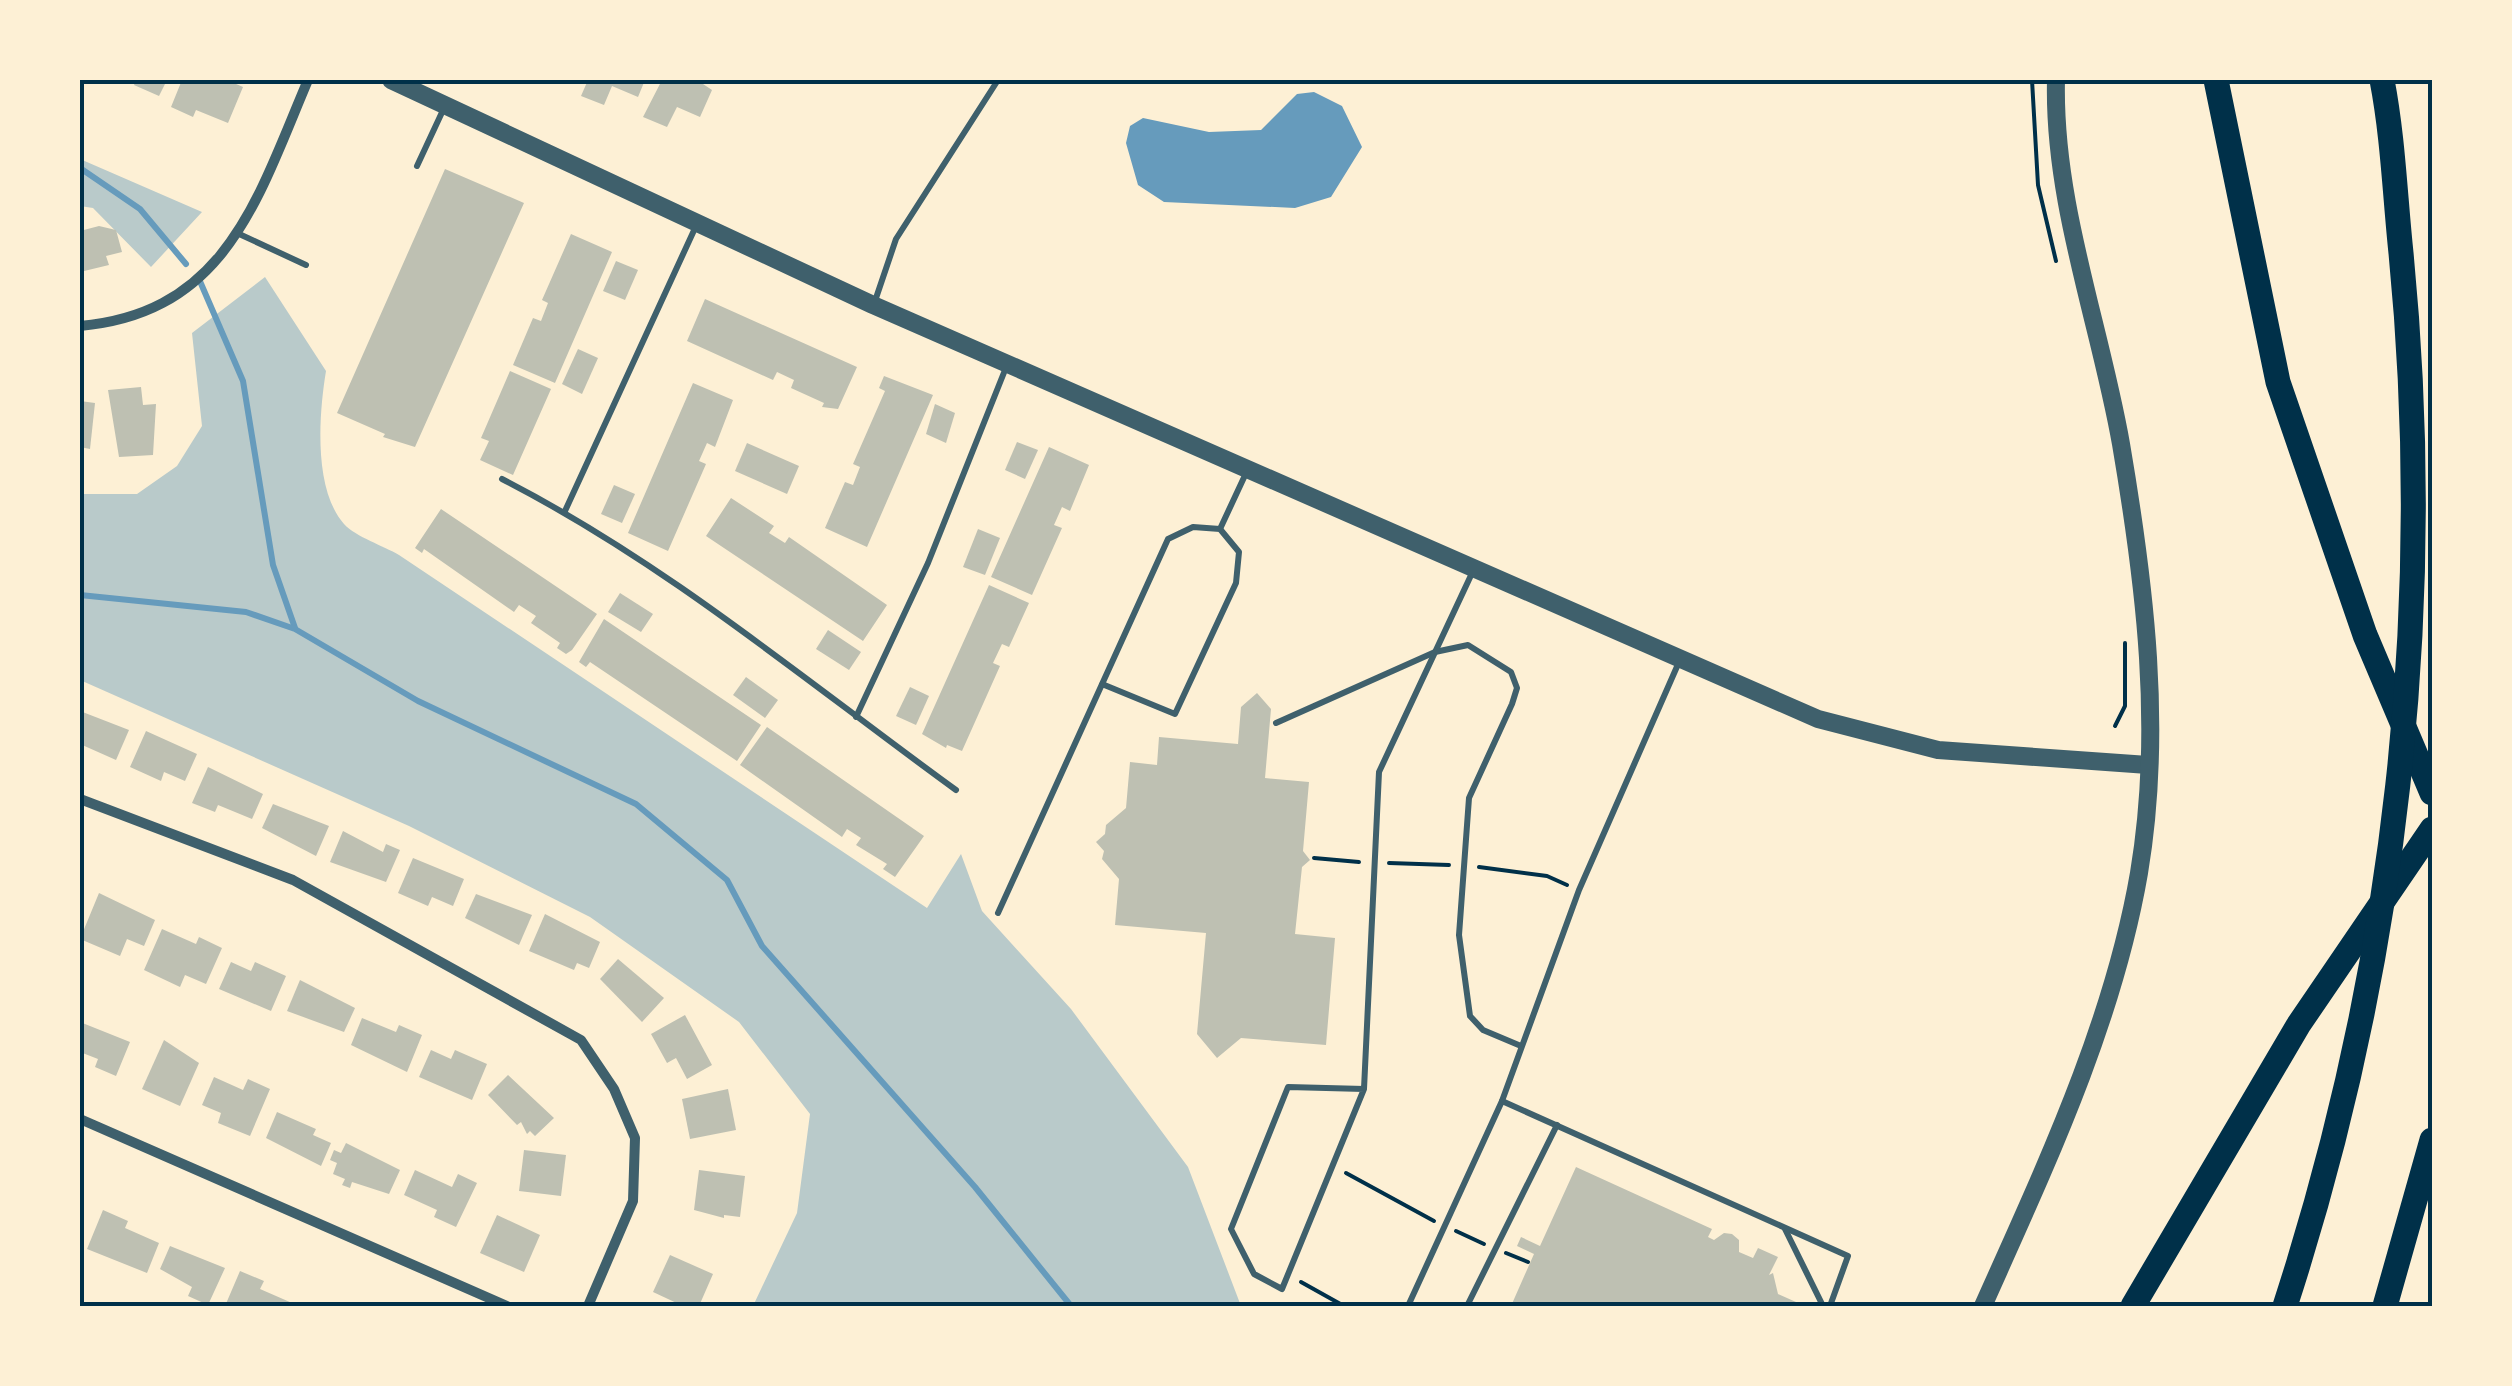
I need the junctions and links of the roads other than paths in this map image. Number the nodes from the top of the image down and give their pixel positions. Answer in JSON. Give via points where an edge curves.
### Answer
{"nodes":[{"id":1,"x":308,"y":80,"type":"edge"},
{"id":2,"x":391,"y":80,"type":"edge"},
{"id":3,"x":998,"y":80,"type":"edge"},
{"id":4,"x":2056,"y":80,"type":"edge"},
{"id":5,"x":2216,"y":80,"type":"edge"},
{"id":6,"x":2382,"y":80,"type":"edge"},
{"id":7,"x":446,"y":106,"type":"junction"},
{"id":8,"x":417,"y":166,"type":"dead end"},
{"id":9,"x":697,"y":226,"type":"junction"},
{"id":10,"x":237,"y":233,"type":"junction"},
{"id":11,"x":306,"y":265,"type":"dead end"},
{"id":12,"x":873,"y":305,"type":"junction"},
{"id":13,"x":80,"y":326,"type":"edge"},
{"id":14,"x":1008,"y":362,"type":"junction"},
{"id":15,"x":1248,"y":470,"type":"junction"},
{"id":16,"x":502,"y":479,"type":"dead end"},
{"id":17,"x":566,"y":511,"type":"junction"},
{"id":18,"x":1220,"y":529,"type":"junction"},
{"id":19,"x":1474,"y":570,"type":"junction"},
{"id":20,"x":1435,"y":652,"type":"junction"},
{"id":21,"x":1680,"y":661,"type":"junction"},
{"id":22,"x":1102,"y":684,"type":"junction"},
{"id":23,"x":856,"y":717,"type":"junction"},
{"id":24,"x":1276,"y":722,"type":"dead end"},
{"id":25,"x":2148,"y":765,"type":"junction"},
{"id":26,"x":956,"y":790,"type":"dead end"},
{"id":27,"x":2432,"y":793,"type":"edge"},
{"id":28,"x":80,"y":798,"type":"edge"},
{"id":29,"x":2432,"y":830,"type":"edge"},
{"id":30,"x":998,"y":913,"type":"dead end"},
{"id":31,"x":1521,"y":1046,"type":"junction"},
{"id":32,"x":1364,"y":1089,"type":"junction"},
{"id":33,"x":1502,"y":1100,"type":"junction"},
{"id":34,"x":80,"y":1119,"type":"edge"},
{"id":35,"x":1557,"y":1126,"type":"junction"},
{"id":36,"x":2432,"y":1140,"type":"edge"},
{"id":37,"x":1784,"y":1228,"type":"junction"},
{"id":38,"x":507,"y":1306,"type":"edge"},
{"id":39,"x":588,"y":1306,"type":"edge"},
{"id":40,"x":1408,"y":1306,"type":"edge"},
{"id":41,"x":1467,"y":1306,"type":"edge"},
{"id":42,"x":1822,"y":1306,"type":"edge"},
{"id":43,"x":1830,"y":1306,"type":"edge"},
{"id":44,"x":1983,"y":1306,"type":"edge"},
{"id":45,"x":2134,"y":1306,"type":"edge"},
{"id":46,"x":2285,"y":1306,"type":"edge"},
{"id":47,"x":2385,"y":1306,"type":"edge"}],
"edges":[{"from":1,"to":10,"type":"street"},
{"from":2,"to":7,"type":"street"},
{"from":3,"to":12,"type":"lane","via":[[896,240]]},
{"from":4,"to":25,"type":"street","via":[[2072,229],[2137,539],[2148,637]]},
{"from":5,"to":27,"type":"highway","via":[[2278,382],[2359,619]]},
{"from":6,"to":46,"type":"highway","via":[[2409,339],[2415,530],[2406,724],[2362,1020]]},
{"from":7,"to":8,"type":"lane"},
{"from":7,"to":9,"type":"street"},
{"from":9,"to":12,"type":"street"},
{"from":9,"to":17,"type":"lane"},
{"from":10,"to":11,"type":"lane"},
{"from":10,"to":13,"type":"street","via":[[212,270],[136,318]]},
{"from":12,"to":14,"type":"street"},
{"from":14,"to":15,"type":"street"},
{"from":14,"to":23,"type":"lane","via":[[974,455]]},
{"from":15,"to":18,"type":"lane"},
{"from":15,"to":19,"type":"street"},
{"from":16,"to":17,"type":"lane"},
{"from":17,"to":23,"type":"lane","via":[[677,582]]},
{"from":18,"to":22,"type":"lane","via":[[1193,527],[1168,539]]},
{"from":18,"to":22,"type":"lane","via":[[1239,552],[1236,584],[1176,714]]},
{"from":19,"to":20,"type":"lane"},
{"from":19,"to":21,"type":"street"},
{"from":20,"to":24,"type":"lane"},
{"from":20,"to":31,"type":"lane","via":[[1468,645],[1511,672],[1516,688],[1469,798],[1459,935],[1470,1016]]},
{"from":20,"to":32,"type":"lane","via":[[1379,772]]},
{"from":21,"to":25,"type":"street","via":[[1818,719],[1938,750]]},
{"from":21,"to":31,"type":"lane","via":[[1578,890]]},
{"from":22,"to":30,"type":"lane"},
{"from":23,"to":26,"type":"lane"},
{"from":25,"to":44,"type":"street","via":[[2140,871],[2118,964],[2053,1149]]},
{"from":28,"to":39,"type":"street","via":[[293,880],[581,1040],[614,1089],[635,1138],[633,1201]]},
{"from":29,"to":45,"type":"highway","via":[[2299,1024]]},
{"from":31,"to":33,"type":"lane"},
{"from":32,"to":32,"type":"lane","via":[[1288,1087],[1231,1228],[1254,1274],[1282,1289]]},
{"from":33,"to":35,"type":"lane"},
{"from":33,"to":40,"type":"lane"},
{"from":34,"to":38,"type":"street"},
{"from":35,"to":37,"type":"lane"},
{"from":35,"to":41,"type":"lane"},
{"from":36,"to":47,"type":"highway"},
{"from":37,"to":42,"type":"lane"},
{"from":37,"to":43,"type":"lane","via":[[1848,1256]]}]}
